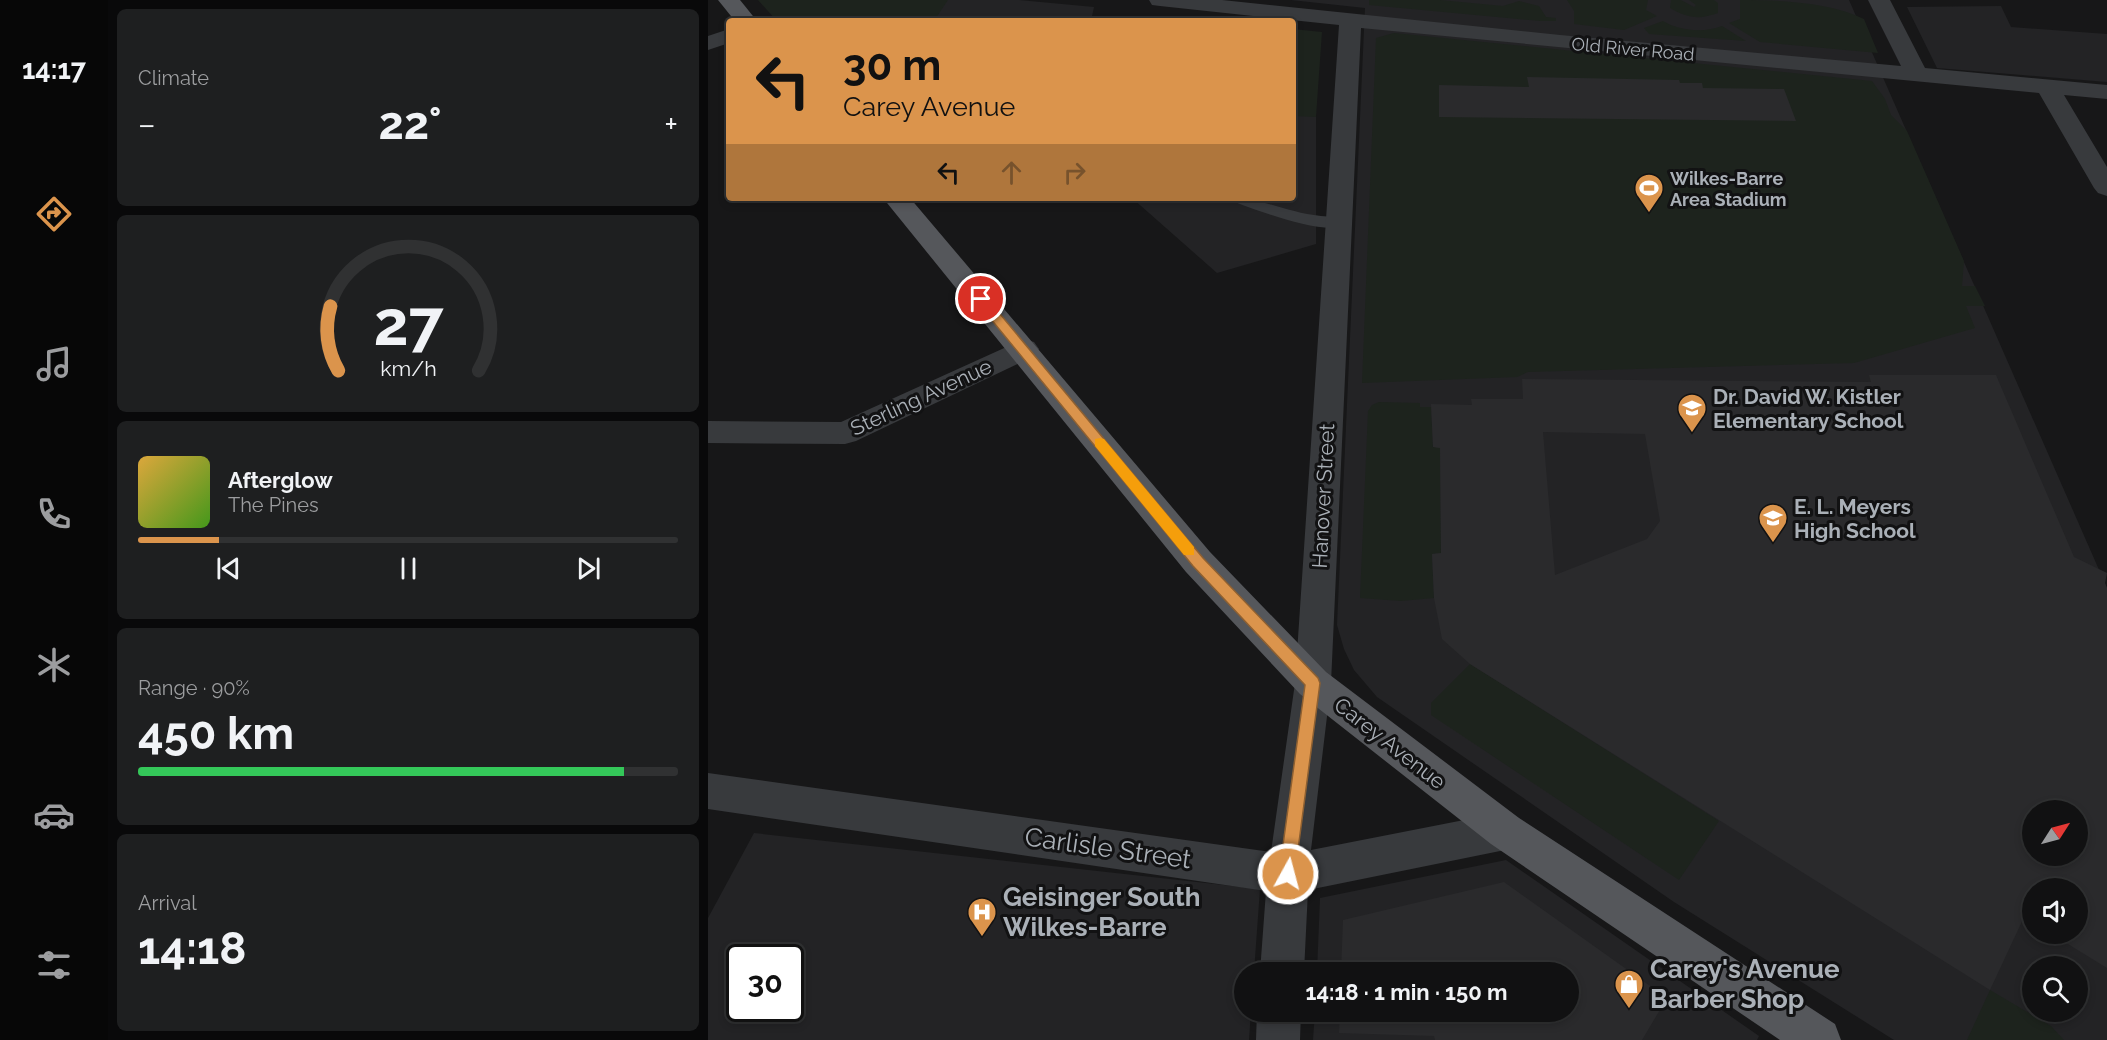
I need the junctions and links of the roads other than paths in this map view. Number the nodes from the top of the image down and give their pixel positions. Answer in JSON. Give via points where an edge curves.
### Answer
{"nodes":[{"id":1,"x":729,"y":0,"type":"edge"},
{"id":2,"x":1160,"y":0,"type":"edge"},
{"id":3,"x":1879,"y":0,"type":"edge"},
{"id":4,"x":744,"y":18,"type":"edge"},
{"id":5,"x":1350,"y":19,"type":"junction"},
{"id":6,"x":726,"y":37,"type":"edge"},
{"id":7,"x":708,"y":43,"type":"edge"},
{"id":8,"x":1916,"y":74,"type":"junction"},
{"id":9,"x":2047,"y":87,"type":"junction"},
{"id":10,"x":2107,"y":92,"type":"edge"},
{"id":11,"x":2107,"y":188,"type":"edge"},
{"id":12,"x":899,"y":201,"type":"edge"},
{"id":13,"x":1246,"y":201,"type":"edge"},
{"id":14,"x":1339,"y":222,"type":"junction"},
{"id":15,"x":1024,"y":350,"type":"junction"},
{"id":16,"x":708,"y":432,"type":"edge"},
{"id":17,"x":1313,"y":683,"type":"junction"},
{"id":18,"x":708,"y":791,"type":"edge"},
{"id":19,"x":1505,"y":831,"type":"junction"},
{"id":20,"x":1288,"y":874,"type":"junction"},
{"id":21,"x":1283,"y":962,"type":"edge"},
{"id":22,"x":1279,"y":1022,"type":"edge"},
{"id":23,"x":1278,"y":1040,"type":"edge"},
{"id":24,"x":1819,"y":1040,"type":"edge"}],
"edges":[{"from":1,"to":4,"type":"main road"},
{"from":2,"to":5,"type":"street","name":"Old River Road"},
{"from":3,"to":8,"type":"street"},
{"from":5,"to":8,"type":"street","name":"Old River Road"},
{"from":5,"to":14,"type":"street","name":"Hanover Street"},
{"from":6,"to":7,"type":"street"},
{"from":8,"to":9,"type":"street","name":"Old River Road"},
{"from":9,"to":10,"type":"street","name":"Old River Road"},
{"from":9,"to":11,"type":"street"},
{"from":12,"to":15,"type":"main road","name":"Carey Avenue"},
{"from":13,"to":14,"type":"lane","via":[[1301,219]]},
{"from":14,"to":17,"type":"street","name":"Hanover Street"},
{"from":15,"to":16,"type":"street","name":"Sterling Avenue","via":[[844,433]]},
{"from":15,"to":17,"type":"main road","name":"Carey Avenue","via":[[1198,562]]},
{"from":17,"to":19,"type":"main road","name":"Carey Avenue"},
{"from":17,"to":20,"type":"street","name":"Hanover Street"},
{"from":18,"to":20,"type":"street","name":"Carlisle Street"},
{"from":19,"to":20,"type":"street","name":"Carlisle Street"},
{"from":19,"to":24,"type":"main road","name":"Carey Avenue"},
{"from":20,"to":21,"type":"street","name":"Hanover Street"},
{"from":22,"to":23,"type":"street"}]}
